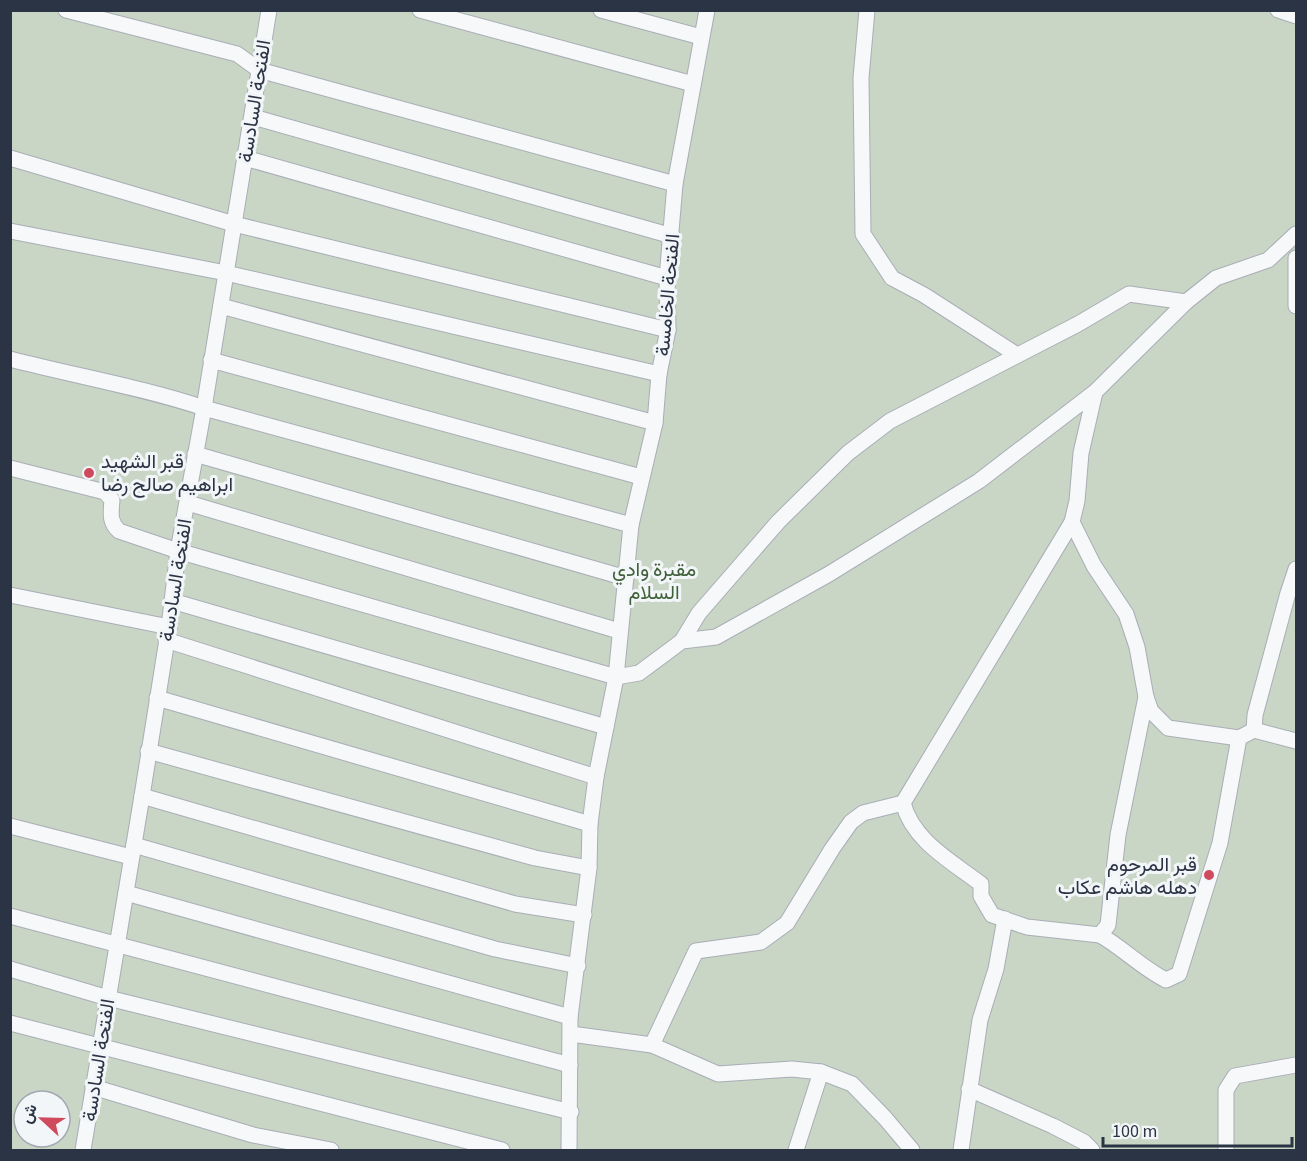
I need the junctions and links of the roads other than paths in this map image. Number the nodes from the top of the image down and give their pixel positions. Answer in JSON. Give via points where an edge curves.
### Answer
{"nodes":[{"id":1,"x":66,"y":10,"type":"edge"},
{"id":2,"x":269,"y":10,"type":"edge"},
{"id":3,"x":420,"y":10,"type":"edge"},
{"id":4,"x":601,"y":10,"type":"edge"},
{"id":5,"x":707,"y":10,"type":"edge"},
{"id":6,"x":867,"y":10,"type":"edge"},
{"id":7,"x":1278,"y":10,"type":"edge"},
{"id":8,"x":1296,"y":16,"type":"edge"},
{"id":9,"x":701,"y":37,"type":"junction"},
{"id":10,"x":259,"y":70,"type":"junction"},
{"id":11,"x":693,"y":84,"type":"junction"},
{"id":12,"x":252,"y":117,"type":"junction"},
{"id":13,"x":10,"y":158,"type":"edge"},
{"id":14,"x":245,"y":158,"type":"junction"},
{"id":15,"x":675,"y":184,"type":"junction"},
{"id":16,"x":234,"y":224,"type":"junction"},
{"id":17,"x":10,"y":231,"type":"edge"},
{"id":18,"x":1296,"y":234,"type":"edge"},
{"id":19,"x":672,"y":236,"type":"junction"},
{"id":20,"x":1296,"y":258,"type":"edge"},
{"id":21,"x":226,"y":273,"type":"junction"},
{"id":22,"x":667,"y":278,"type":"junction"},
{"id":23,"x":1186,"y":302,"type":"junction"},
{"id":24,"x":221,"y":306,"type":"junction"},
{"id":25,"x":1296,"y":306,"type":"edge"},
{"id":26,"x":668,"y":330,"type":"junction"},
{"id":27,"x":1017,"y":355,"type":"junction"},
{"id":28,"x":10,"y":359,"type":"edge"},
{"id":29,"x":212,"y":360,"type":"junction"},
{"id":30,"x":659,"y":374,"type":"junction"},
{"id":31,"x":1095,"y":392,"type":"junction"},
{"id":32,"x":204,"y":408,"type":"junction"},
{"id":33,"x":655,"y":423,"type":"junction"},
{"id":34,"x":195,"y":454,"type":"junction"},
{"id":35,"x":10,"y":468,"type":"edge"},
{"id":36,"x":641,"y":477,"type":"junction"},
{"id":37,"x":188,"y":503,"type":"junction"},
{"id":38,"x":1072,"y":522,"type":"junction"},
{"id":39,"x":631,"y":525,"type":"junction"},
{"id":40,"x":178,"y":550,"type":"junction"},
{"id":41,"x":1296,"y":569,"type":"edge"},
{"id":42,"x":626,"y":578,"type":"junction"},
{"id":43,"x":10,"y":595,"type":"edge"},
{"id":44,"x":172,"y":602,"type":"junction"},
{"id":45,"x":619,"y":631,"type":"junction"},
{"id":46,"x":167,"y":634,"type":"junction"},
{"id":47,"x":682,"y":641,"type":"junction"},
{"id":48,"x":616,"y":677,"type":"junction"},
{"id":49,"x":1146,"y":697,"type":"junction"},
{"id":50,"x":157,"y":698,"type":"junction"},
{"id":51,"x":606,"y":727,"type":"junction"},
{"id":52,"x":1254,"y":730,"type":"junction"},
{"id":53,"x":1239,"y":738,"type":"junction"},
{"id":54,"x":1296,"y":741,"type":"edge"},
{"id":55,"x":148,"y":751,"type":"junction"},
{"id":56,"x":596,"y":777,"type":"junction"},
{"id":57,"x":142,"y":796,"type":"junction"},
{"id":58,"x":903,"y":803,"type":"junction"},
{"id":59,"x":590,"y":824,"type":"junction"},
{"id":60,"x":10,"y":826,"type":"edge"},
{"id":61,"x":132,"y":851,"type":"junction"},
{"id":62,"x":589,"y":868,"type":"junction"},
{"id":63,"x":126,"y":893,"type":"junction"},
{"id":64,"x":584,"y":915,"type":"junction"},
{"id":65,"x":10,"y":916,"type":"edge"},
{"id":66,"x":1005,"y":919,"type":"junction"},
{"id":67,"x":1100,"y":935,"type":"junction"},
{"id":68,"x":117,"y":945,"type":"junction"},
{"id":69,"x":578,"y":966,"type":"junction"},
{"id":70,"x":10,"y":969,"type":"edge"},
{"id":71,"x":108,"y":998,"type":"junction"},
{"id":72,"x":570,"y":1017,"type":"junction"},
{"id":73,"x":10,"y":1023,"type":"edge"},
{"id":74,"x":570,"y":1034,"type":"junction"},
{"id":75,"x":101,"y":1045,"type":"junction"},
{"id":76,"x":652,"y":1045,"type":"junction"},
{"id":77,"x":570,"y":1065,"type":"junction"},
{"id":78,"x":1296,"y":1065,"type":"edge"},
{"id":79,"x":821,"y":1072,"type":"junction"},
{"id":80,"x":93,"y":1087,"type":"junction"},
{"id":81,"x":969,"y":1089,"type":"junction"},
{"id":82,"x":571,"y":1112,"type":"junction"},
{"id":83,"x":83,"y":1150,"type":"edge"},
{"id":84,"x":331,"y":1150,"type":"edge"},
{"id":85,"x":502,"y":1150,"type":"edge"},
{"id":86,"x":569,"y":1150,"type":"edge"},
{"id":87,"x":796,"y":1150,"type":"edge"},
{"id":88,"x":912,"y":1150,"type":"edge"},
{"id":89,"x":961,"y":1150,"type":"edge"},
{"id":90,"x":1092,"y":1150,"type":"edge"},
{"id":91,"x":1226,"y":1150,"type":"edge"}],
"edges":[{"from":1,"to":10,"type":"street","via":[[237,54]]},
{"from":2,"to":10,"type":"street","name":"الفتحة السادسة"},
{"from":3,"to":11,"type":"street"},
{"from":4,"to":9,"type":"street"},
{"from":5,"to":9,"type":"street","name":"الفتحة الخامسة"},
{"from":6,"to":27,"type":"street","via":[[861,78],[863,234],[892,279]]},
{"from":7,"to":8,"type":"street"},
{"from":9,"to":11,"type":"street","name":"الفتحة الخامسة"},
{"from":10,"to":12,"type":"street","name":"الفتحة السادسة"},
{"from":10,"to":15,"type":"street"},
{"from":11,"to":15,"type":"street","name":"الفتحة الخامسة"},
{"from":12,"to":14,"type":"street","name":"الفتحة السادسة"},
{"from":12,"to":19,"type":"street"},
{"from":13,"to":16,"type":"street"},
{"from":14,"to":16,"type":"street","name":"الفتحة السادسة"},
{"from":14,"to":22,"type":"street"},
{"from":15,"to":19,"type":"street","name":"الفتحة الخامسة"},
{"from":16,"to":21,"type":"street","name":"الفتحة السادسة"},
{"from":16,"to":26,"type":"street"},
{"from":17,"to":21,"type":"street"},
{"from":18,"to":23,"type":"street","via":[[1268,260],[1216,278]]},
{"from":19,"to":22,"type":"street","name":"الفتحة الخامسة"},
{"from":20,"to":25,"type":"street"},
{"from":21,"to":24,"type":"street","name":"الفتحة السادسة"},
{"from":21,"to":30,"type":"street"},
{"from":22,"to":26,"type":"street","name":"الفتحة الخامسة"},
{"from":23,"to":27,"type":"street","via":[[1129,294]]},
{"from":23,"to":31,"type":"street"},
{"from":24,"to":29,"type":"street","name":"الفتحة السادسة"},
{"from":24,"to":33,"type":"street"},
{"from":26,"to":30,"type":"street","name":"الفتحة الخامسة"},
{"from":27,"to":47,"type":"street","via":[[890,421],[848,453],[778,522],[699,613]]},
{"from":28,"to":32,"type":"street","via":[[160,393]]},
{"from":29,"to":32,"type":"street","name":"الفتحة السادسة"},
{"from":29,"to":36,"type":"street"},
{"from":30,"to":33,"type":"street","name":"الفتحة الخامسة"},
{"from":31,"to":38,"type":"street","via":[[1081,453]]},
{"from":31,"to":47,"type":"street","via":[[979,481],[830,574],[716,637]]},
{"from":32,"to":34,"type":"street","name":"الفتحة السادسة"},
{"from":32,"to":39,"type":"street"},
{"from":33,"to":36,"type":"street","name":"الفتحة الخامسة"},
{"from":34,"to":37,"type":"street","name":"الفتحة السادسة"},
{"from":34,"to":42,"type":"street"},
{"from":35,"to":40,"type":"street","via":[[105,492],[112,500],[112,525],[118,531]]},
{"from":36,"to":39,"type":"street","name":"الفتحة الخامسة"},
{"from":37,"to":40,"type":"street","name":"الفتحة السادسة"},
{"from":37,"to":45,"type":"street"},
{"from":38,"to":49,"type":"street","via":[[1094,566],[1126,614]]},
{"from":38,"to":58,"type":"street"},
{"from":39,"to":42,"type":"street","name":"الفتحة الخامسة"},
{"from":40,"to":44,"type":"street","name":"الفتحة السادسة"},
{"from":40,"to":48,"type":"street"},
{"from":41,"to":52,"type":"street"},
{"from":42,"to":45,"type":"street","name":"الفتحة الخامسة"},
{"from":43,"to":46,"type":"street"},
{"from":44,"to":46,"type":"street","name":"الفتحة السادسة"},
{"from":44,"to":51,"type":"street"},
{"from":45,"to":48,"type":"street","name":"الفتحة الخامسة"},
{"from":46,"to":50,"type":"street","name":"الفتحة السادسة"},
{"from":46,"to":56,"type":"street"},
{"from":47,"to":48,"type":"street","via":[[639,673]]},
{"from":48,"to":51,"type":"street","name":"الفتحة الخامسة"},
{"from":49,"to":53,"type":"street","via":[[1151,711],[1168,728]]},
{"from":49,"to":67,"type":"street","via":[[1118,835],[1108,925]]},
{"from":50,"to":55,"type":"street","name":"الفتحة السادسة"},
{"from":50,"to":59,"type":"street"},
{"from":51,"to":56,"type":"street","name":"الفتحة الخامسة"},
{"from":52,"to":53,"type":"street"},
{"from":52,"to":54,"type":"street"},
{"from":53,"to":67,"type":"street","via":[[1220,843],[1179,974],[1166,980]]},
{"from":55,"to":57,"type":"street","name":"الفتحة السادسة"},
{"from":55,"to":62,"type":"street","via":[[535,858]]},
{"from":56,"to":59,"type":"street","name":"الفتحة الخامسة"},
{"from":57,"to":61,"type":"street","name":"الفتحة السادسة"},
{"from":57,"to":64,"type":"street","via":[[515,904]]},
{"from":58,"to":66,"type":"street","via":[[907,819],[927,843],[981,884],[981,896],[992,915]]},
{"from":58,"to":76,"type":"street","via":[[863,813],[851,822],[787,923],[761,942],[696,951]]},
{"from":59,"to":62,"type":"street","name":"الفتحة الخامسة"},
{"from":60,"to":61,"type":"street"},
{"from":61,"to":63,"type":"street","name":"الفتحة السادسة"},
{"from":61,"to":69,"type":"street","via":[[495,949]]},
{"from":62,"to":64,"type":"street","name":"الفتحة الخامسة"},
{"from":63,"to":68,"type":"street","name":"الفتحة السادسة"},
{"from":63,"to":72,"type":"street"},
{"from":64,"to":69,"type":"street","name":"الفتحة الخامسة"},
{"from":65,"to":68,"type":"street"},
{"from":66,"to":67,"type":"street","via":[[1027,927]]},
{"from":66,"to":81,"type":"street","via":[[996,969],[980,1020]]},
{"from":68,"to":71,"type":"street","name":"الفتحة السادسة"},
{"from":68,"to":77,"type":"street"},
{"from":69,"to":72,"type":"street","name":"الفتحة الخامسة"},
{"from":70,"to":71,"type":"street"},
{"from":71,"to":75,"type":"street","name":"الفتحة السادسة"},
{"from":71,"to":82,"type":"street"},
{"from":72,"to":74,"type":"street","name":"الفتحة الخامسة"},
{"from":73,"to":75,"type":"street"},
{"from":74,"to":76,"type":"street"},
{"from":74,"to":77,"type":"street","name":"الفتحة الخامسة"},
{"from":75,"to":80,"type":"street","name":"الفتحة السادسة"},
{"from":75,"to":85,"type":"street"},
{"from":76,"to":79,"type":"street","via":[[718,1074]]},
{"from":77,"to":82,"type":"street","name":"الفتحة الخامسة"},
{"from":78,"to":91,"type":"street","via":[[1235,1076],[1226,1090]]},
{"from":79,"to":87,"type":"street"},
{"from":79,"to":88,"type":"street","via":[[852,1084]]},
{"from":80,"to":83,"type":"street","name":"الفتحة السادسة"},
{"from":80,"to":84,"type":"street","via":[[253,1135]]},
{"from":81,"to":89,"type":"street"},
{"from":81,"to":90,"type":"street","via":[[1053,1126]]},
{"from":82,"to":86,"type":"street","name":"الفتحة الخامسة"}]}
